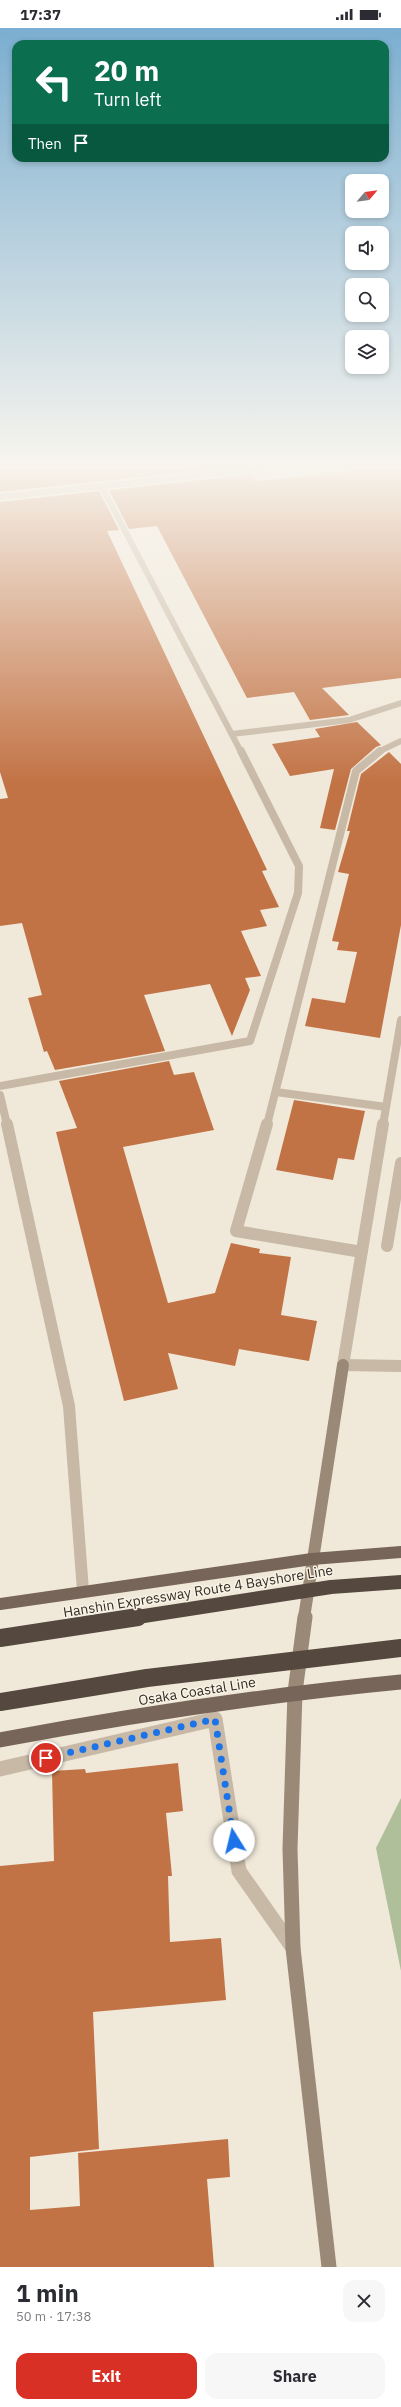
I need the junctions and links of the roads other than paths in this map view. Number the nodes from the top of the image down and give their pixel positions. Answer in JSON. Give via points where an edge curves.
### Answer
{"nodes":[{"id":1,"x":148,"y":573,"type":"edge"},
{"id":2,"x":401,"y":703,"type":"edge"},
{"id":3,"x":232,"y":734,"type":"junction"},
{"id":4,"x":401,"y":741,"type":"edge"},
{"id":5,"x":401,"y":1020,"type":"edge"},
{"id":6,"x":0,"y":1086,"type":"edge"},
{"id":7,"x":276,"y":1092,"type":"junction"},
{"id":8,"x":0,"y":1095,"type":"edge"},
{"id":9,"x":386,"y":1107,"type":"junction"},
{"id":10,"x":3,"y":1125,"type":"edge"},
{"id":11,"x":401,"y":1163,"type":"edge"},
{"id":12,"x":387,"y":1246,"type":"dead end"},
{"id":13,"x":362,"y":1252,"type":"junction"},
{"id":14,"x":343,"y":1365,"type":"junction"},
{"id":15,"x":401,"y":1366,"type":"edge"},
{"id":16,"x":401,"y":1552,"type":"edge"},
{"id":17,"x":312,"y":1559,"type":"junction"},
{"id":18,"x":401,"y":1582,"type":"edge"},
{"id":19,"x":83,"y":1590,"type":"junction"},
{"id":20,"x":0,"y":1604,"type":"edge"},
{"id":21,"x":0,"y":1638,"type":"edge"},
{"id":22,"x":401,"y":1648,"type":"edge"},
{"id":23,"x":401,"y":1682,"type":"edge"},
{"id":24,"x":295,"y":1692,"type":"junction"},
{"id":25,"x":0,"y":1702,"type":"edge"},
{"id":26,"x":0,"y":1740,"type":"edge"},
{"id":27,"x":0,"y":1769,"type":"edge"},
{"id":28,"x":293,"y":1948,"type":"junction"},
{"id":29,"x":329,"y":2267,"type":"edge"}],
"edges":[{"from":1,"to":3,"type":"street"},
{"from":2,"to":3,"type":"street","via":[[349,720]]},
{"from":3,"to":6,"type":"street","via":[[299,866],[298,893],[250,1041]]},
{"from":4,"to":7,"type":"street","via":[[374,754],[356,771]]},
{"from":5,"to":9,"type":"street"},
{"from":7,"to":9,"type":"street"},
{"from":7,"to":13,"type":"street","via":[[236,1232]]},
{"from":8,"to":10,"type":"street"},
{"from":9,"to":13,"type":"street"},
{"from":10,"to":19,"type":"street","via":[[69,1406]]},
{"from":11,"to":12,"type":"street"},
{"from":13,"to":14,"type":"street"},
{"from":14,"to":15,"type":"street"},
{"from":14,"to":17,"type":"street"},
{"from":16,"to":17,"type":"main road"},
{"from":17,"to":19,"type":"main road"},
{"from":17,"to":24,"type":"street"},
{"from":18,"to":21,"type":"highway","name":"Hanshin Expressway Route 4 Bayshore Line","bridge":true,"via":[[331,1587]]},
{"from":19,"to":20,"type":"main road"},
{"from":22,"to":25,"type":"highway","bridge":true,"via":[[147,1678]]},
{"from":23,"to":24,"type":"main road","name":"Osaka Coastal Line"},
{"from":24,"to":26,"type":"main road","name":"Osaka Coastal Line","via":[[103,1721]]},
{"from":24,"to":28,"type":"street","via":[[290,1850]]},
{"from":27,"to":28,"type":"street","via":[[215,1719],[239,1871]]},
{"from":28,"to":29,"type":"street"}]}
